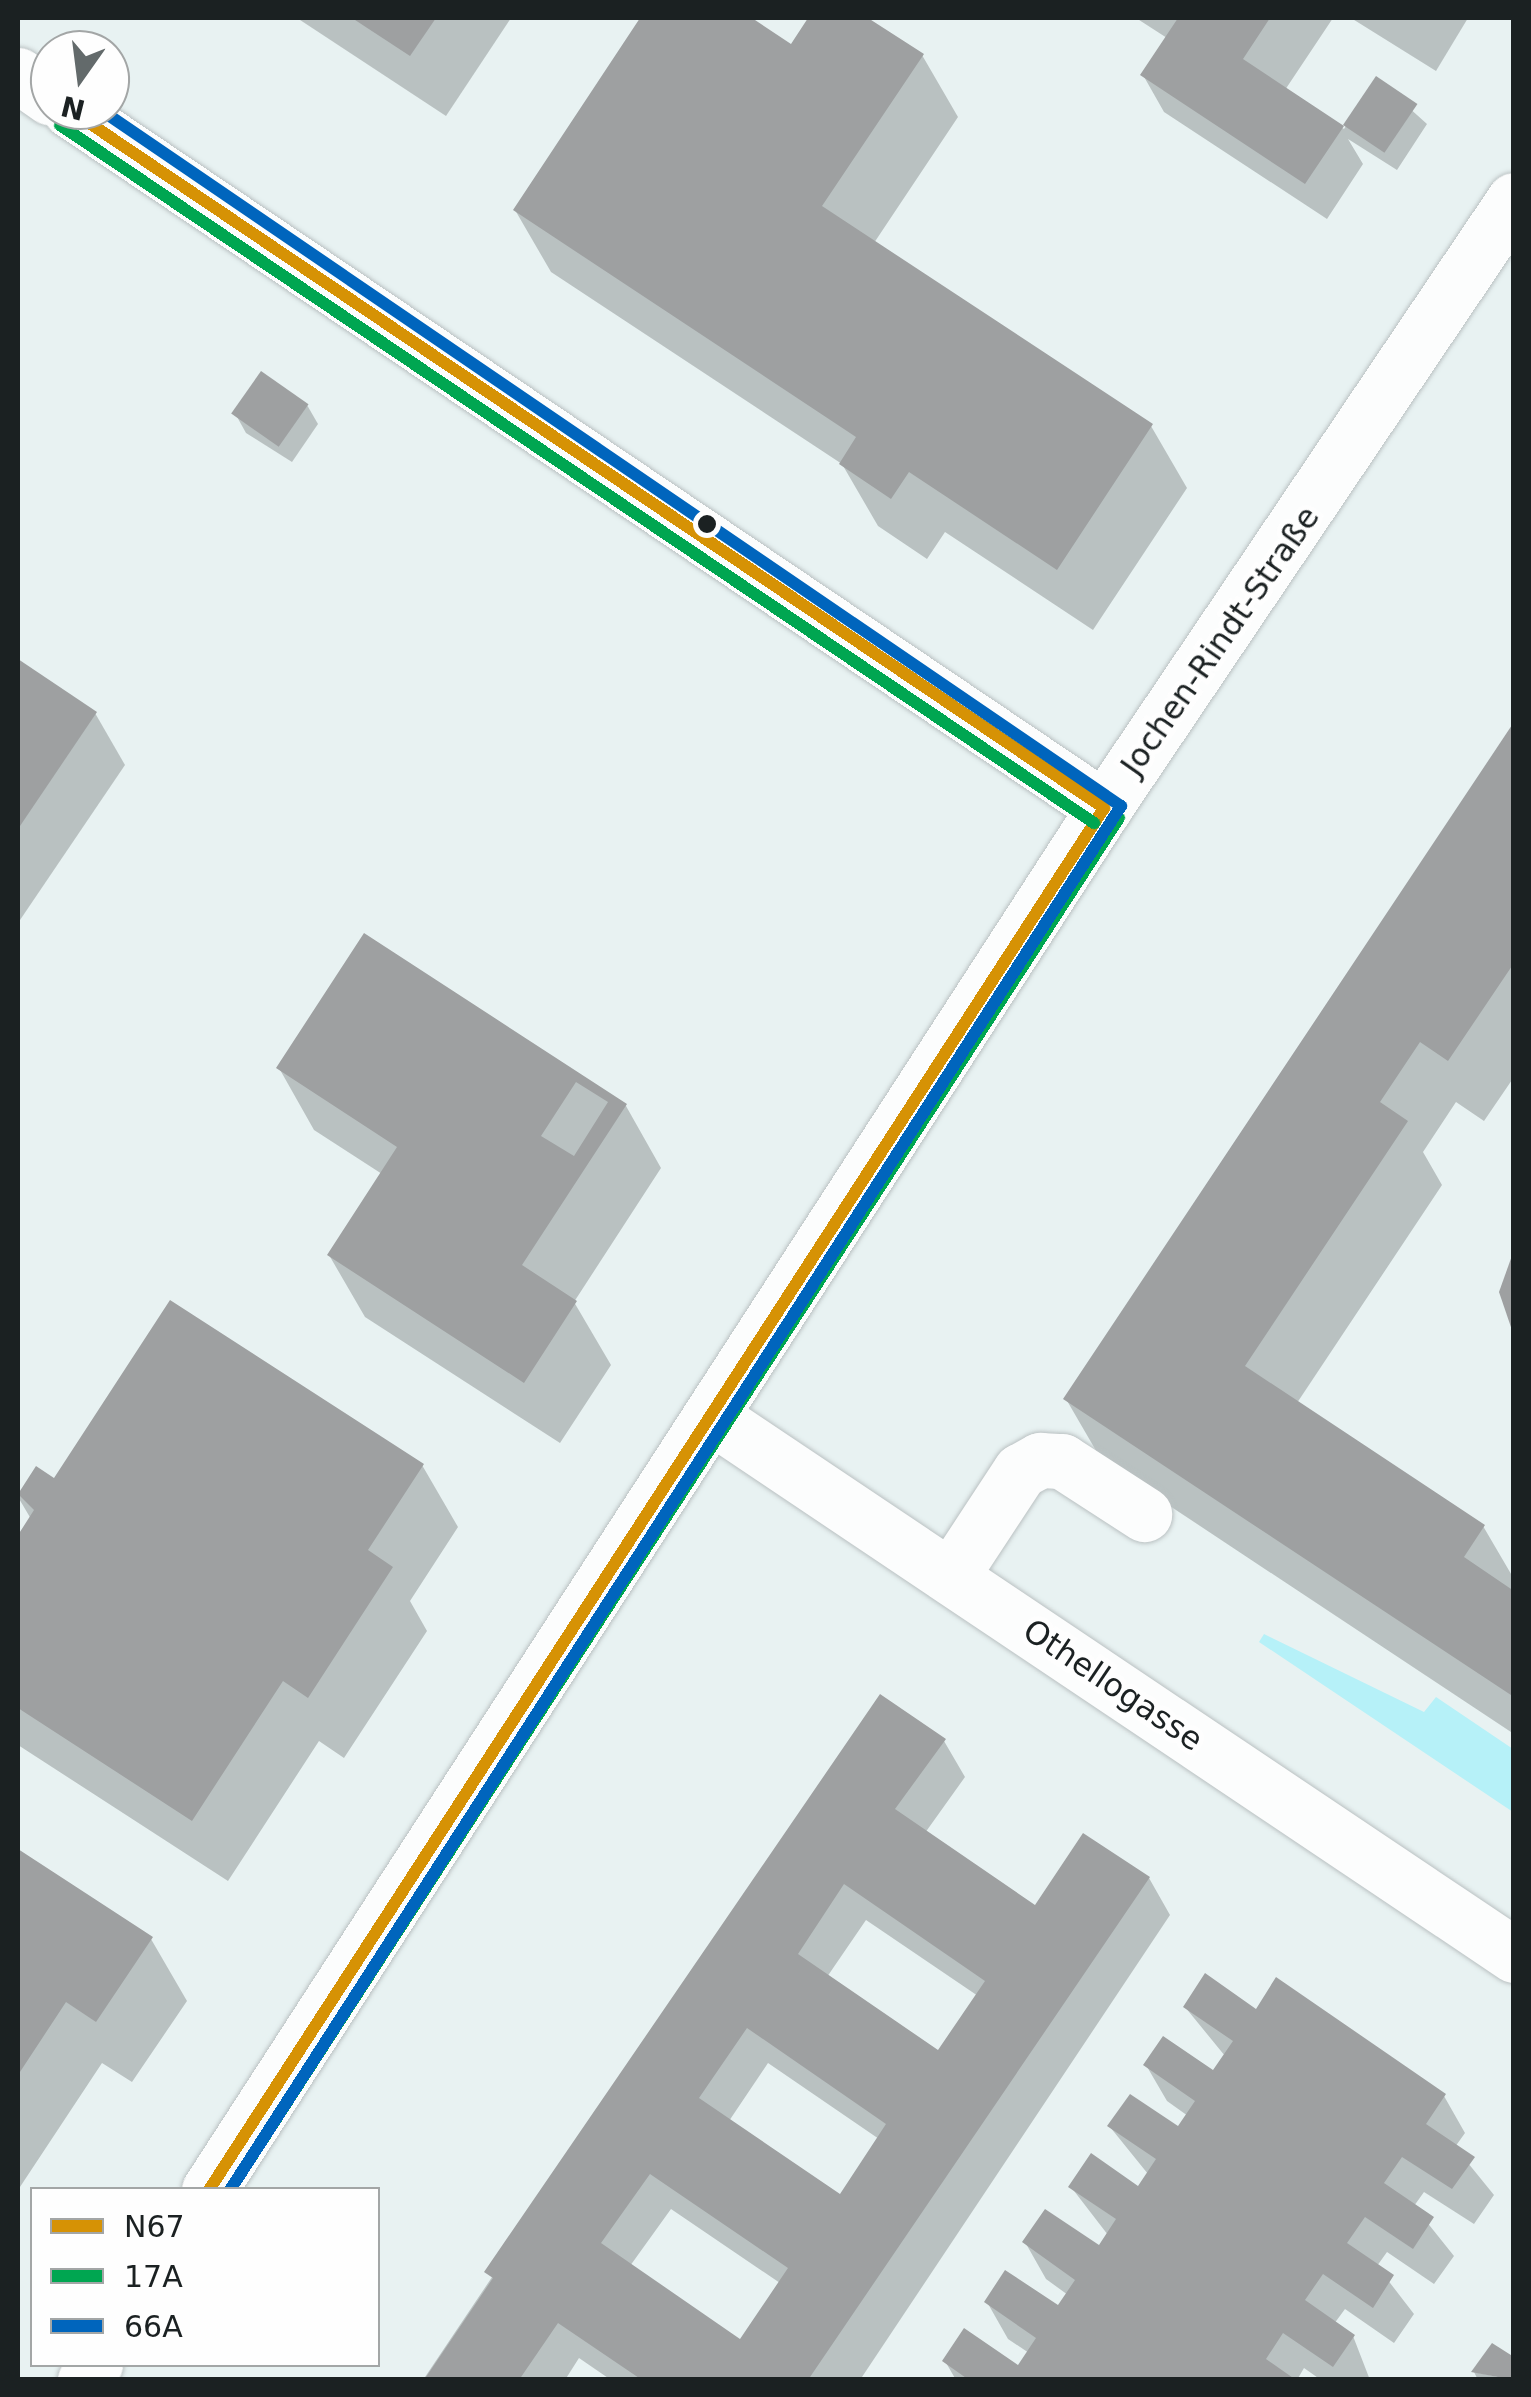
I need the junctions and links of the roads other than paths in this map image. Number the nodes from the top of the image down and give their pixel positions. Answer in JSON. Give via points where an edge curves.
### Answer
{"nodes":[{"id":1,"x":100,"y":130,"type":"edge"},
{"id":2,"x":1514,"y":200,"type":"edge"},
{"id":3,"x":1104,"y":808,"type":"junction"},
{"id":4,"x":712,"y":1417,"type":"junction"},
{"id":5,"x":1144,"y":1514,"type":"dead end"},
{"id":6,"x":951,"y":1576,"type":"junction"},
{"id":7,"x":1514,"y":1955,"type":"edge"},
{"id":8,"x":211,"y":2187,"type":"edge"}],
"edges":[{"from":1,"to":3,"type":"street"},
{"from":2,"to":3,"type":"street","name":"Jochen-Rindt-Straße"},
{"from":3,"to":4,"type":"street","name":"Jochen-Rindt-Straße"},
{"from":4,"to":6,"type":"street","name":"Othellogasse"},
{"from":4,"to":8,"type":"street","name":"Jochen-Rindt-Straße"},
{"from":5,"to":6,"type":"street","via":[[1062,1461],[1040,1460],[1020,1471]]},
{"from":6,"to":7,"type":"street","name":"Othellogasse"}]}
